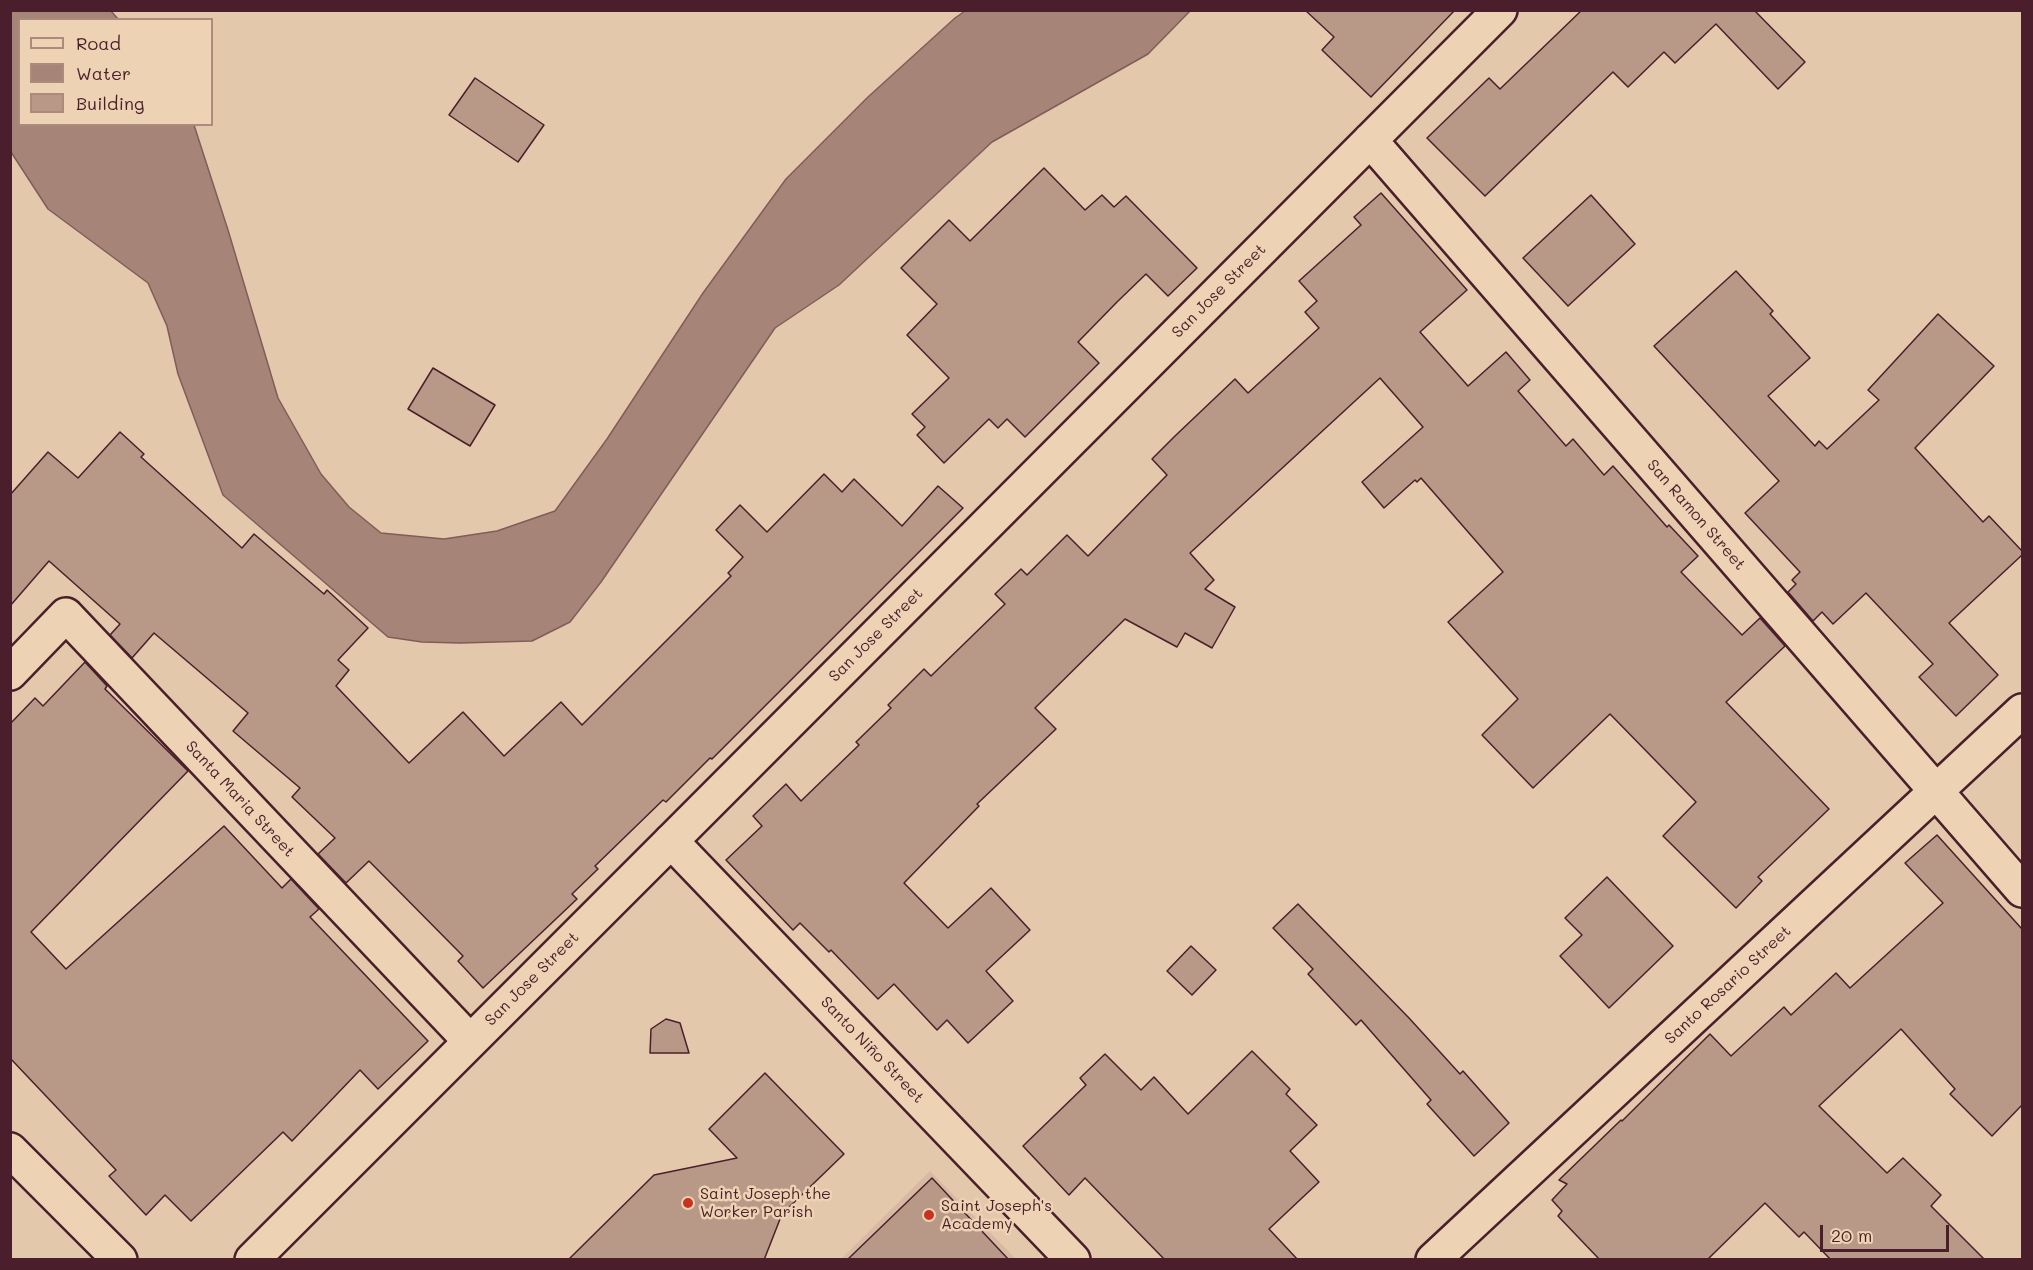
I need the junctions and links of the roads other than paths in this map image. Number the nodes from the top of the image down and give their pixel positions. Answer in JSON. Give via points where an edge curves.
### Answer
{"nodes":[{"id":1,"x":1500,"y":10,"type":"edge"},
{"id":2,"x":1370,"y":140,"type":"junction"},
{"id":3,"x":10,"y":673,"type":"edge"},
{"id":4,"x":2022,"y":711,"type":"edge"},
{"id":5,"x":1937,"y":791,"type":"junction"},
{"id":6,"x":671,"y":841,"type":"junction"},
{"id":7,"x":2022,"y":890,"type":"edge"},
{"id":8,"x":470,"y":1041,"type":"junction"},
{"id":9,"x":10,"y":1150,"type":"edge"},
{"id":10,"x":120,"y":1260,"type":"edge"},
{"id":11,"x":252,"y":1260,"type":"edge"},
{"id":12,"x":1073,"y":1260,"type":"edge"},
{"id":13,"x":1433,"y":1260,"type":"edge"}],
"edges":[{"from":1,"to":2,"type":"street","name":"San Jose Street"},
{"from":2,"to":5,"type":"street","name":"San Ramon Street"},
{"from":2,"to":6,"type":"street","name":"San Jose Street"},
{"from":3,"to":8,"type":"street","name":"Santa Maria Street","via":[[66,615]]},
{"from":4,"to":5,"type":"street","name":"Santo Rosario Street"},
{"from":5,"to":7,"type":"street","name":"San Ramon Street"},
{"from":5,"to":13,"type":"street","name":"Santo Rosario Street"},
{"from":6,"to":8,"type":"street","name":"San Jose Street"},
{"from":6,"to":12,"type":"street","name":"Santo Niño Street"},
{"from":8,"to":11,"type":"street","name":"San Jose Street"},
{"from":9,"to":10,"type":"street"}]}
